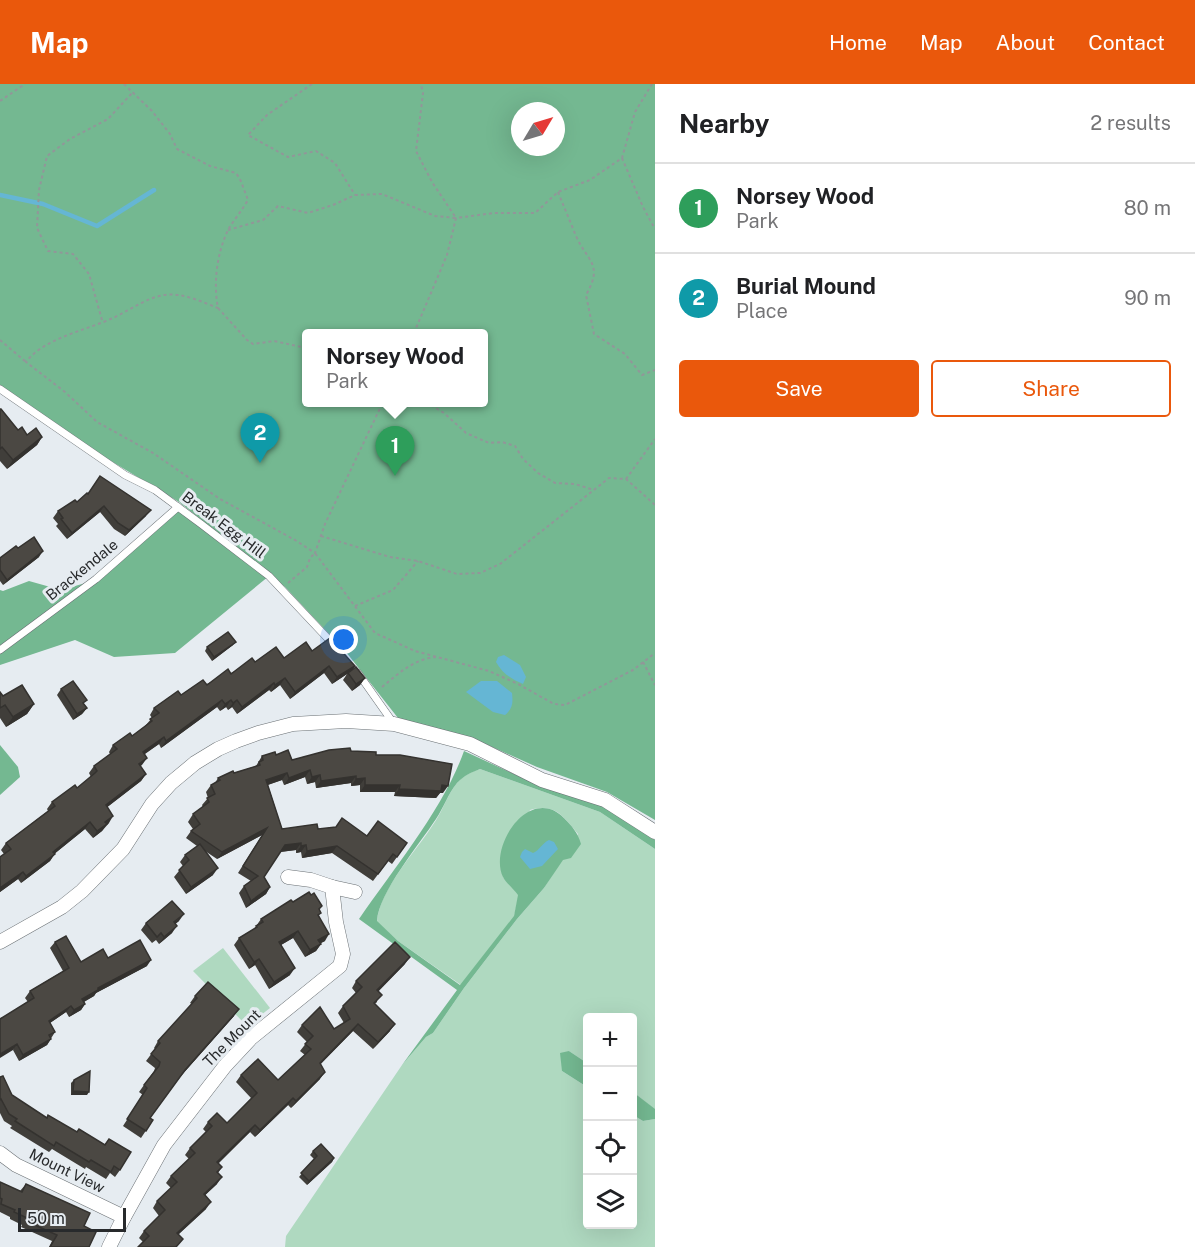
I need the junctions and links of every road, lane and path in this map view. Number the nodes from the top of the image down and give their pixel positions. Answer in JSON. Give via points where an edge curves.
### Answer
{"nodes":[{"id":1,"x":25,"y":84,"type":"edge"},
{"id":2,"x":124,"y":84,"type":"edge"},
{"id":3,"x":312,"y":84,"type":"edge"},
{"id":4,"x":421,"y":84,"type":"edge"},
{"id":5,"x":652,"y":84,"type":"edge"},
{"id":6,"x":133,"y":92,"type":"junction"},
{"id":7,"x":0,"y":101,"type":"edge"},
{"id":8,"x":622,"y":158,"type":"junction"},
{"id":9,"x":558,"y":192,"type":"junction"},
{"id":10,"x":355,"y":195,"type":"junction"},
{"id":11,"x":456,"y":218,"type":"junction"},
{"id":12,"x":655,"y":229,"type":"edge"},
{"id":13,"x":228,"y":230,"type":"junction"},
{"id":14,"x":218,"y":308,"type":"junction"},
{"id":15,"x":103,"y":321,"type":"junction"},
{"id":16,"x":416,"y":329,"type":"edge"},
{"id":17,"x":0,"y":340,"type":"edge"},
{"id":18,"x":302,"y":347,"type":"edge"},
{"id":19,"x":26,"y":362,"type":"junction"},
{"id":20,"x":655,"y":370,"type":"edge"},
{"id":21,"x":0,"y":389,"type":"edge"},
{"id":22,"x":381,"y":407,"type":"edge"},
{"id":23,"x":434,"y":407,"type":"edge"},
{"id":24,"x":655,"y":439,"type":"edge"},
{"id":25,"x":626,"y":479,"type":"junction"},
{"id":26,"x":594,"y":490,"type":"junction"},
{"id":27,"x":655,"y":505,"type":"edge"},
{"id":28,"x":178,"y":507,"type":"junction"},
{"id":29,"x":321,"y":536,"type":"junction"},
{"id":30,"x":315,"y":553,"type":"junction"},
{"id":31,"x":418,"y":561,"type":"junction"},
{"id":32,"x":282,"y":588,"type":"junction"},
{"id":33,"x":355,"y":606,"type":"junction"},
{"id":34,"x":0,"y":650,"type":"edge"},
{"id":35,"x":655,"y":653,"type":"edge"},
{"id":36,"x":341,"y":654,"type":"edge"},
{"id":37,"x":439,"y":657,"type":"junction"},
{"id":38,"x":643,"y":662,"type":"junction"},
{"id":39,"x":355,"y":670,"type":"edge"},
{"id":40,"x":655,"y":685,"type":"edge"},
{"id":41,"x":377,"y":691,"type":"dead end"},
{"id":42,"x":394,"y":724,"type":"junction"},
{"id":43,"x":655,"y":832,"type":"edge"},
{"id":44,"x":288,"y":877,"type":"dead end"},
{"id":45,"x":332,"y":887,"type":"junction"},
{"id":46,"x":355,"y":892,"type":"dead end"},
{"id":47,"x":0,"y":942,"type":"edge"},
{"id":48,"x":0,"y":1154,"type":"edge"},
{"id":49,"x":124,"y":1216,"type":"junction"},
{"id":50,"x":109,"y":1247,"type":"edge"}],
"edges":[{"from":1,"to":7,"type":"path"},
{"from":2,"to":6,"type":"path"},
{"from":3,"to":10,"type":"path","via":[[267,115],[248,135],[288,157],[316,151],[335,163]]},
{"from":4,"to":11,"type":"path","via":[[416,151]]},
{"from":5,"to":8,"type":"path","via":[[634,112]]},
{"from":6,"to":13,"type":"path","via":[[152,111],[177,148],[210,166],[236,173],[248,201]]},
{"from":6,"to":15,"type":"path","via":[[108,119],[47,156],[39,190],[37,228],[48,251],[73,254],[89,274]]},
{"from":8,"to":9,"type":"path","via":[[590,180]]},
{"from":8,"to":12,"type":"path"},
{"from":9,"to":11,"type":"path","via":[[534,213]]},
{"from":9,"to":20,"type":"path","via":[[577,239],[592,261],[593,283],[586,296],[594,334],[625,354],[642,375]]},
{"from":10,"to":11,"type":"path","via":[[382,194],[435,216]]},
{"from":10,"to":13,"type":"path","via":[[308,213],[278,206],[263,220]]},
{"from":11,"to":16,"type":"path","via":[[447,255]]},
{"from":13,"to":14,"type":"path","via":[[219,255],[215,291]]},
{"from":14,"to":15,"type":"path","via":[[189,297],[165,295]]},
{"from":14,"to":18,"type":"path","via":[[253,344],[274,341]]},
{"from":15,"to":19,"type":"path","via":[[46,345]]},
{"from":17,"to":19,"type":"path"},
{"from":19,"to":30,"type":"path","via":[[97,422]]},
{"from":21,"to":28,"type":"lane","name":"Break Egg Hill"},
{"from":22,"to":29,"type":"path"},
{"from":23,"to":26,"type":"path","via":[[466,433],[489,443],[515,446],[538,473],[555,483]]},
{"from":24,"to":25,"type":"path"},
{"from":25,"to":26,"type":"path","via":[[609,478]]},
{"from":25,"to":27,"type":"path"},
{"from":26,"to":31,"type":"path","via":[[500,564],[480,573],[457,574]]},
{"from":28,"to":32,"type":"lane","name":"Break Egg Hill"},
{"from":28,"to":34,"type":"lane","name":"Brackendale","via":[[96,579]]},
{"from":29,"to":30,"type":"path"},
{"from":29,"to":31,"type":"path","via":[[390,557]]},
{"from":30,"to":32,"type":"path","via":[[307,567]]},
{"from":30,"to":33,"type":"path"},
{"from":31,"to":33,"type":"path","via":[[393,590]]},
{"from":32,"to":36,"type":"lane","name":"Break Egg Hill"},
{"from":33,"to":37,"type":"path","via":[[375,633]]},
{"from":35,"to":38,"type":"path"},
{"from":37,"to":38,"type":"path","via":[[489,671],[554,704],[565,705]]},
{"from":37,"to":41,"type":"path","via":[[414,663]]},
{"from":38,"to":40,"type":"path"},
{"from":39,"to":42,"type":"lane"},
{"from":42,"to":43,"type":"street","via":[[470,744],[543,780],[605,800]]},
{"from":42,"to":47,"type":"street","via":[[346,720],[293,724],[218,749],[171,783],[152,804],[123,849],[82,891],[62,907]]},
{"from":44,"to":45,"type":"street"},
{"from":45,"to":46,"type":"street"},
{"from":45,"to":49,"type":"street","name":"The Mount","via":[[343,954],[339,966],[251,1038],[225,1066],[164,1145]]},
{"from":48,"to":49,"type":"street","name":"Mount View"},
{"from":49,"to":50,"type":"street"}]}
